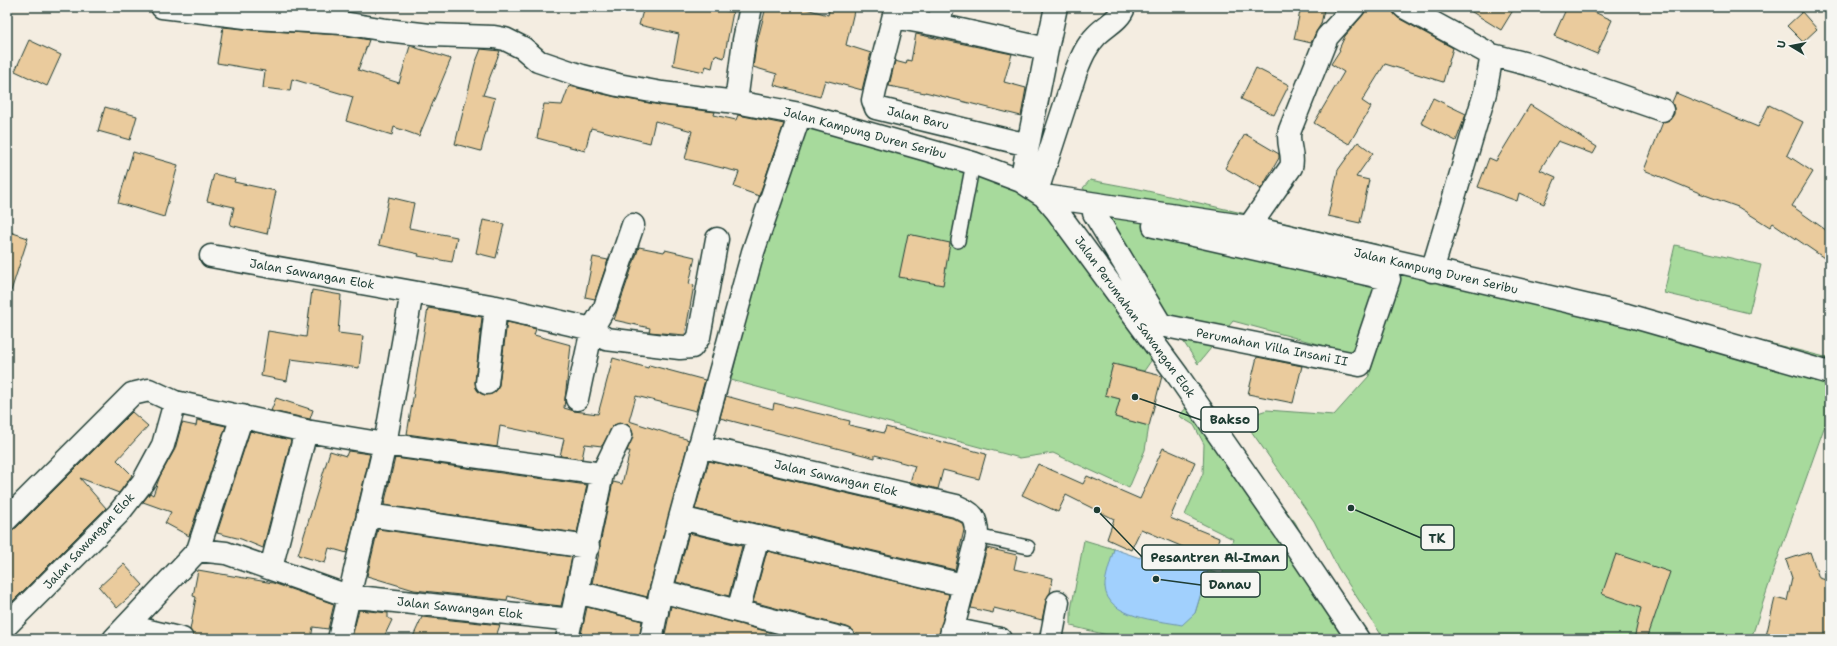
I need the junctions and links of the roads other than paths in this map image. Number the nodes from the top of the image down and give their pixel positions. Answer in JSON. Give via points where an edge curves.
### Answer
{"nodes":[{"id":1,"x":162,"y":7,"type":"edge"},
{"id":2,"x":752,"y":7,"type":"edge"},
{"id":3,"x":1056,"y":7,"type":"edge"},
{"id":4,"x":1124,"y":7,"type":"edge"},
{"id":5,"x":1354,"y":7,"type":"edge"},
{"id":6,"x":1404,"y":7,"type":"edge"},
{"id":7,"x":256,"y":12,"type":"edge"},
{"id":8,"x":895,"y":12,"type":"edge"},
{"id":9,"x":346,"y":15,"type":"edge"},
{"id":10,"x":940,"y":16,"type":"edge"},
{"id":11,"x":1047,"y":49,"type":"junction"},
{"id":12,"x":1492,"y":55,"type":"junction"},
{"id":13,"x":736,"y":102,"type":"junction"},
{"id":14,"x":1662,"y":110,"type":"dead end"},
{"id":15,"x":800,"y":114,"type":"junction"},
{"id":16,"x":1028,"y":145,"type":"junction"},
{"id":17,"x":973,"y":163,"type":"junction"},
{"id":18,"x":1040,"y":195,"type":"junction"},
{"id":19,"x":1094,"y":213,"type":"junction"},
{"id":20,"x":634,"y":225,"type":"dead end"},
{"id":21,"x":1249,"y":227,"type":"junction"},
{"id":22,"x":717,"y":239,"type":"dead end"},
{"id":23,"x":958,"y":242,"type":"dead end"},
{"id":24,"x":212,"y":256,"type":"dead end"},
{"id":25,"x":1432,"y":271,"type":"junction"},
{"id":26,"x":412,"y":292,"type":"junction"},
{"id":27,"x":496,"y":307,"type":"junction"},
{"id":28,"x":592,"y":329,"type":"junction"},
{"id":29,"x":1830,"y":373,"type":"edge"},
{"id":30,"x":487,"y":383,"type":"dead end"},
{"id":31,"x":577,"y":399,"type":"dead end"},
{"id":32,"x":175,"y":402,"type":"junction"},
{"id":33,"x":242,"y":416,"type":"junction"},
{"id":34,"x":306,"y":431,"type":"junction"},
{"id":35,"x":620,"y":436,"type":"dead end"},
{"id":36,"x":385,"y":444,"type":"junction"},
{"id":37,"x":699,"y":446,"type":"junction"},
{"id":38,"x":602,"y":474,"type":"junction"},
{"id":39,"x":368,"y":515,"type":"junction"},
{"id":40,"x":680,"y":518,"type":"junction"},
{"id":41,"x":7,"y":519,"type":"edge"},
{"id":42,"x":758,"y":536,"type":"junction"},
{"id":43,"x":977,"y":536,"type":"junction"},
{"id":44,"x":588,"y":547,"type":"junction"},
{"id":45,"x":1028,"y":547,"type":"dead end"},
{"id":46,"x":198,"y":550,"type":"junction"},
{"id":47,"x":271,"y":568,"type":"junction"},
{"id":48,"x":963,"y":585,"type":"junction"},
{"id":49,"x":577,"y":592,"type":"junction"},
{"id":50,"x":348,"y":596,"type":"junction"},
{"id":51,"x":659,"y":601,"type":"junction"},
{"id":52,"x":1058,"y":602,"type":"dead end"},
{"id":53,"x":738,"y":611,"type":"junction"},
{"id":54,"x":7,"y":625,"type":"edge"},
{"id":55,"x":570,"y":629,"type":"edge"},
{"id":56,"x":121,"y":632,"type":"edge"},
{"id":57,"x":951,"y":634,"type":"edge"},
{"id":58,"x":182,"y":639,"type":"edge"},
{"id":59,"x":339,"y":639,"type":"edge"},
{"id":60,"x":651,"y":639,"type":"edge"},
{"id":61,"x":844,"y":639,"type":"edge"},
{"id":62,"x":1000,"y":639,"type":"edge"},
{"id":63,"x":1051,"y":639,"type":"edge"},
{"id":64,"x":1358,"y":639,"type":"edge"}],
"edges":[{"from":1,"to":7,"type":"street","name":"Jalan Kampung Duren Seribu"},
{"from":2,"to":13,"type":"street","via":[[744,40]]},
{"from":3,"to":11,"type":"street"},
{"from":4,"to":18,"type":"street","via":[[1120,15],[1097,34],[1083,55]]},
{"from":5,"to":21,"type":"street","via":[[1327,37],[1290,130],[1290,167]]},
{"from":6,"to":12,"type":"street"},
{"from":7,"to":9,"type":"street","name":"Jalan Kampung Duren Seribu"},
{"from":8,"to":10,"type":"street","name":"Jalan Baru"},
{"from":8,"to":16,"type":"street","name":"Jalan Baru","via":[[873,100],[876,108]]},
{"from":9,"to":13,"type":"street","name":"Jalan Kampung Duren Seribu","via":[[386,30],[430,36],[484,36],[505,39],[523,48],[538,61],[582,76],[662,94]]},
{"from":10,"to":11,"type":"street","name":"Jalan Baru"},
{"from":11,"to":16,"type":"street"},
{"from":12,"to":14,"type":"street","via":[[1535,66]]},
{"from":12,"to":25,"type":"street","via":[[1485,93]]},
{"from":13,"to":15,"type":"street","name":"Jalan Kampung Duren Seribu"},
{"from":15,"to":17,"type":"street","name":"Jalan Kampung Duren Seribu"},
{"from":15,"to":37,"type":"street","via":[[753,252]]},
{"from":16,"to":18,"type":"street"},
{"from":17,"to":18,"type":"street","name":"Jalan Kampung Duren Seribu"},
{"from":17,"to":23,"type":"lane"},
{"from":18,"to":19,"type":"street","name":"Perumahan Villa Insani II"},
{"from":18,"to":21,"type":"street","name":"Jalan Kampung Duren Seribu"},
{"from":18,"to":64,"type":"street","name":"Jalan Perumahan Sawangan Elok","via":[[1178,376]]},
{"from":19,"to":19,"type":"street","name":"Perumahan Villa Insani II","via":[[1389,279],[1360,365],[1161,325]]},
{"from":20,"to":28,"type":"street","via":[[605,307]]},
{"from":21,"to":25,"type":"street","name":"Jalan Kampung Duren Seribu"},
{"from":22,"to":28,"type":"street","name":"Jalan Sawangan Elok","via":[[699,337],[692,347],[680,348],[606,339]]},
{"from":24,"to":26,"type":"street","name":"Jalan Sawangan Elok"},
{"from":25,"to":29,"type":"street","name":"Jalan Kampung Duren Seribu","via":[[1627,315]]},
{"from":26,"to":27,"type":"street","name":"Jalan Sawangan Elok"},
{"from":26,"to":36,"type":"street"},
{"from":27,"to":28,"type":"street","name":"Jalan Sawangan Elok"},
{"from":27,"to":30,"type":"street"},
{"from":28,"to":31,"type":"street"},
{"from":32,"to":33,"type":"street"},
{"from":32,"to":41,"type":"street","via":[[149,390],[132,394]]},
{"from":32,"to":54,"type":"street","name":"Jalan Sawangan Elok","via":[[163,445],[143,482],[118,514]]},
{"from":33,"to":34,"type":"street"},
{"from":33,"to":46,"type":"street"},
{"from":34,"to":36,"type":"street"},
{"from":34,"to":47,"type":"street"},
{"from":35,"to":38,"type":"street","name":"Jalan Sawangan Elok"},
{"from":36,"to":38,"type":"street"},
{"from":36,"to":39,"type":"street"},
{"from":37,"to":40,"type":"street"},
{"from":37,"to":43,"type":"street","name":"Jalan Sawangan Elok","via":[[956,506],[973,515],[977,524]]},
{"from":38,"to":44,"type":"street","name":"Jalan Sawangan Elok"},
{"from":39,"to":44,"type":"street"},
{"from":39,"to":50,"type":"street"},
{"from":40,"to":42,"type":"street"},
{"from":40,"to":51,"type":"street"},
{"from":42,"to":48,"type":"street"},
{"from":42,"to":53,"type":"street"},
{"from":43,"to":45,"type":"lane"},
{"from":43,"to":48,"type":"street","name":"Jalan Sawangan Elok"},
{"from":44,"to":49,"type":"street","name":"Jalan Sawangan Elok"},
{"from":46,"to":47,"type":"street","name":"Jalan Sawangan Elok","via":[[226,554]]},
{"from":46,"to":56,"type":"street"},
{"from":47,"to":50,"type":"street","name":"Jalan Sawangan Elok"},
{"from":48,"to":57,"type":"street","name":"Jalan Sawangan Elok"},
{"from":49,"to":51,"type":"street"},
{"from":49,"to":55,"type":"street","name":"Jalan Sawangan Elok"},
{"from":50,"to":55,"type":"street","name":"Jalan Sawangan Elok"},
{"from":50,"to":59,"type":"street"},
{"from":51,"to":53,"type":"street"},
{"from":51,"to":60,"type":"street"},
{"from":52,"to":63,"type":"street"},
{"from":53,"to":61,"type":"street"},
{"from":56,"to":58,"type":"street"},
{"from":57,"to":62,"type":"street"}]}
